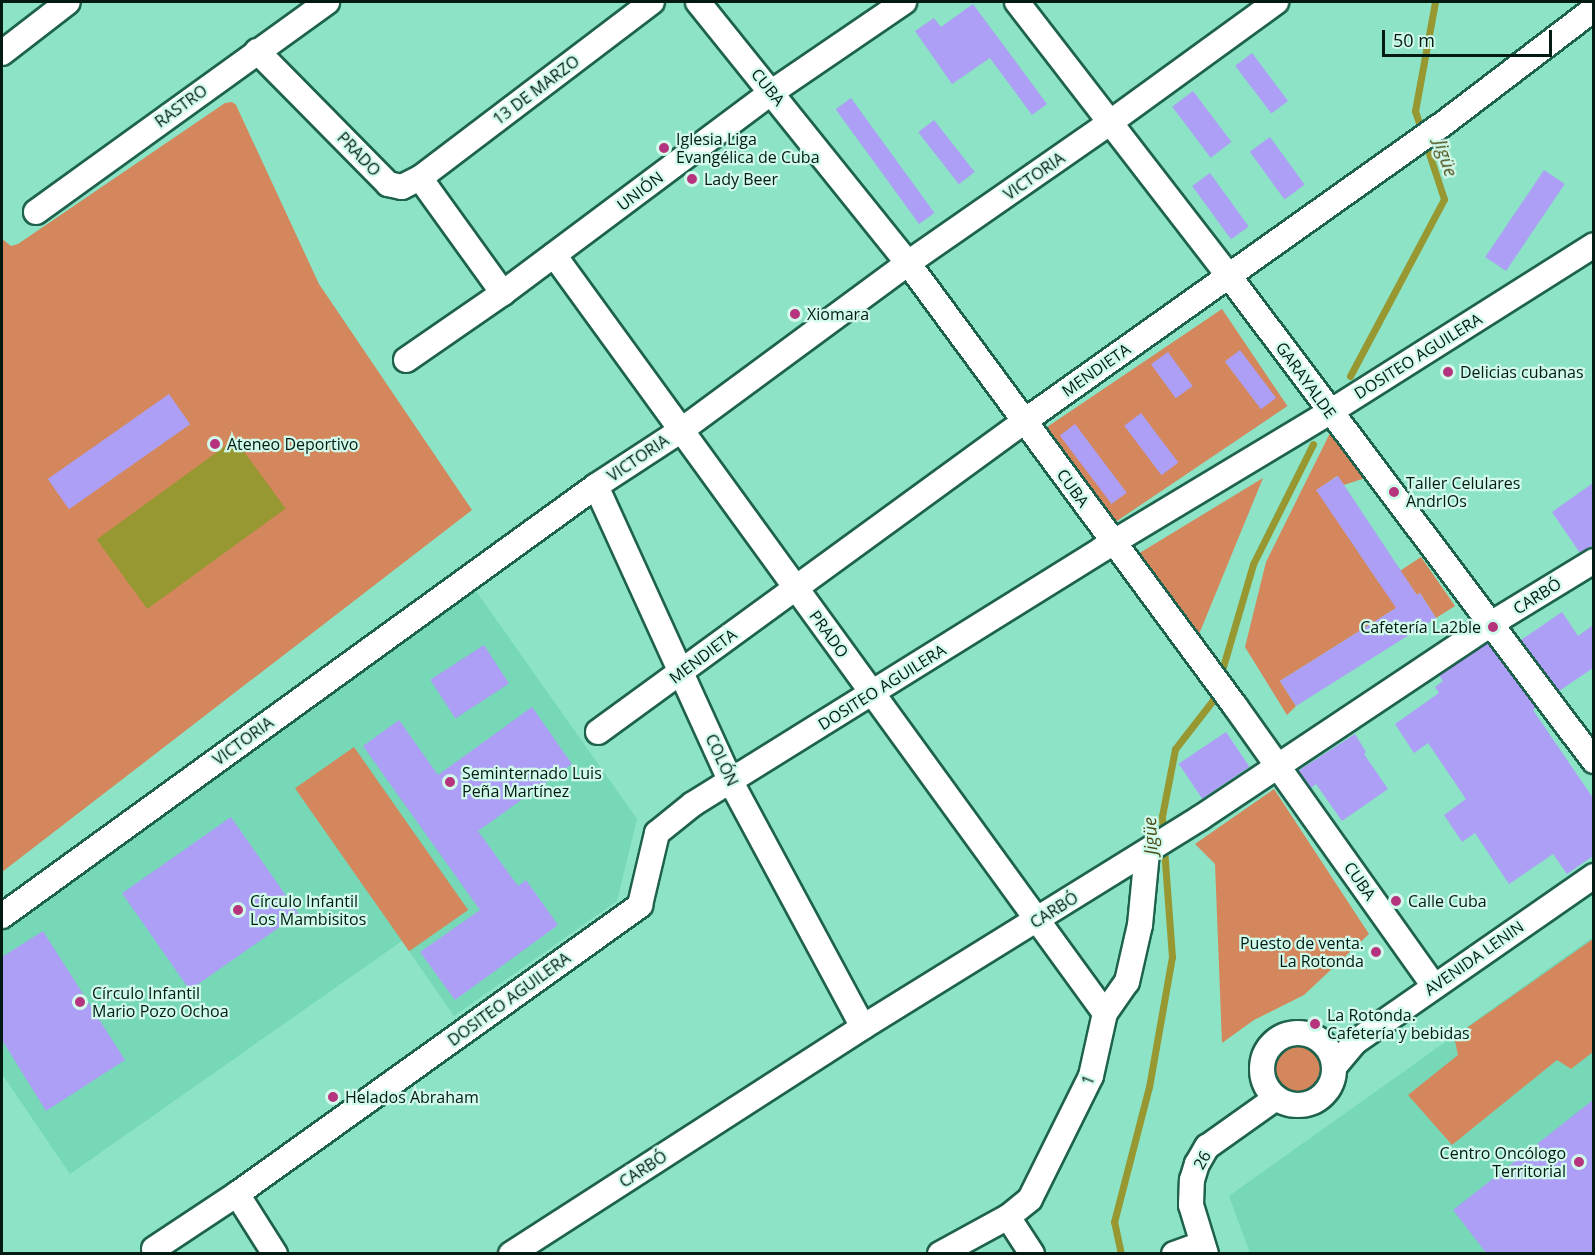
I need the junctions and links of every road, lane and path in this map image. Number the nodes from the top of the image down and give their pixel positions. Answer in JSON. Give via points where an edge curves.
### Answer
{"nodes":[{"id":1,"x":68,"y":2,"type":"edge"},
{"id":2,"x":327,"y":2,"type":"edge"},
{"id":3,"x":652,"y":2,"type":"edge"},
{"id":4,"x":698,"y":2,"type":"edge"},
{"id":5,"x":904,"y":2,"type":"edge"},
{"id":6,"x":1017,"y":2,"type":"edge"},
{"id":7,"x":1276,"y":2,"type":"edge"},
{"id":8,"x":1593,"y":9,"type":"edge"},
{"id":9,"x":257,"y":51,"type":"junction"},
{"id":10,"x":2,"y":53,"type":"edge"},
{"id":11,"x":772,"y":92,"type":"junction"},
{"id":12,"x":1111,"y":122,"type":"junction"},
{"id":13,"x":420,"y":178,"type":"junction"},
{"id":14,"x":36,"y":212,"type":"dead end"},
{"id":15,"x":1593,"y":245,"type":"edge"},
{"id":16,"x":554,"y":255,"type":"junction"},
{"id":17,"x":908,"y":263,"type":"junction"},
{"id":18,"x":1229,"y":276,"type":"junction"},
{"id":19,"x":503,"y":293,"type":"junction"},
{"id":20,"x":406,"y":360,"type":"dead end"},
{"id":21,"x":1330,"y":412,"type":"junction"},
{"id":22,"x":1025,"y":421,"type":"junction"},
{"id":23,"x":682,"y":429,"type":"junction"},
{"id":24,"x":596,"y":486,"type":"junction"},
{"id":25,"x":1112,"y":543,"type":"junction"},
{"id":26,"x":1593,"y":561,"type":"edge"},
{"id":27,"x":795,"y":587,"type":"junction"},
{"id":28,"x":1489,"y":625,"type":"junction"},
{"id":29,"x":682,"y":672,"type":"junction"},
{"id":30,"x":872,"y":693,"type":"junction"},
{"id":31,"x":598,"y":732,"type":"dead end"},
{"id":32,"x":1593,"y":760,"type":"edge"},
{"id":33,"x":1277,"y":765,"type":"junction"},
{"id":34,"x":731,"y":782,"type":"junction"},
{"id":35,"x":1147,"y":852,"type":"junction"},
{"id":36,"x":1593,"y":876,"type":"edge"},
{"id":37,"x":2,"y":916,"type":"edge"},
{"id":38,"x":1038,"y":921,"type":"junction"},
{"id":39,"x":1434,"y":986,"type":"junction"},
{"id":40,"x":1105,"y":1013,"type":"junction"},
{"id":41,"x":863,"y":1027,"type":"junction"},
{"id":42,"x":1318,"y":1039,"type":"junction"},
{"id":43,"x":1355,"y":1041,"type":"junction"},
{"id":44,"x":1334,"y":1067,"type":"junction"},
{"id":45,"x":1276,"y":1098,"type":"junction"},
{"id":46,"x":237,"y":1194,"type":"junction"},
{"id":47,"x":1008,"y":1217,"type":"junction"},
{"id":48,"x":154,"y":1249,"type":"dead end"},
{"id":49,"x":1204,"y":1249,"type":"edge"},
{"id":50,"x":275,"y":1254,"type":"edge"},
{"id":51,"x":511,"y":1254,"type":"edge"},
{"id":52,"x":940,"y":1254,"type":"edge"},
{"id":53,"x":1032,"y":1254,"type":"edge"},
{"id":54,"x":1174,"y":1254,"type":"edge"}],
"edges":[{"from":1,"to":10,"type":"street"},
{"from":2,"to":9,"type":"street","name":"RASTRO"},
{"from":3,"to":13,"type":"street","name":"13 DE MARZO"},
{"from":4,"to":11,"type":"street","name":"CUBA"},
{"from":5,"to":11,"type":"street","name":"UNIÓN"},
{"from":6,"to":12,"type":"street","name":"GARAYALDE"},
{"from":7,"to":12,"type":"street","name":"VICTORIA"},
{"from":8,"to":18,"type":"street","name":"MENDIETA","via":[[1439,127]]},
{"from":9,"to":13,"type":"street","name":"PRADO","via":[[388,184],[402,187]]},
{"from":9,"to":14,"type":"street","name":"RASTRO"},
{"from":11,"to":16,"type":"street","name":"UNIÓN"},
{"from":11,"to":17,"type":"street","name":"CUBA"},
{"from":12,"to":17,"type":"street","name":"VICTORIA"},
{"from":12,"to":18,"type":"street","name":"GARAYALDE"},
{"from":13,"to":19,"type":"street"},
{"from":15,"to":21,"type":"street","name":"DOSITEO AGUILERA"},
{"from":16,"to":19,"type":"street","name":"UNIÓN"},
{"from":16,"to":23,"type":"street","name":"PRADO"},
{"from":17,"to":22,"type":"street","name":"CUBA"},
{"from":17,"to":23,"type":"street","name":"VICTORIA"},
{"from":18,"to":21,"type":"street","name":"GARAYALDE"},
{"from":18,"to":22,"type":"street","name":"MENDIETA"},
{"from":19,"to":20,"type":"street","name":"UNIÓN"},
{"from":21,"to":25,"type":"street","name":"DOSITEO AGUILERA"},
{"from":21,"to":28,"type":"street","name":"GARAYALDE"},
{"from":22,"to":25,"type":"street","name":"CUBA"},
{"from":22,"to":27,"type":"street","name":"MENDIETA"},
{"from":23,"to":24,"type":"street","name":"VICTORIA"},
{"from":23,"to":27,"type":"street","name":"PRADO"},
{"from":24,"to":29,"type":"street","name":"COLÓN"},
{"from":24,"to":37,"type":"street","name":"VICTORIA"},
{"from":25,"to":30,"type":"street","name":"DOSITEO AGUILERA"},
{"from":25,"to":33,"type":"street","name":"CUBA"},
{"from":26,"to":28,"type":"street","name":"CARBÓ"},
{"from":27,"to":29,"type":"street","name":"MENDIETA"},
{"from":27,"to":30,"type":"street","name":"PRADO"},
{"from":28,"to":32,"type":"street","name":"GARAYALDE"},
{"from":28,"to":33,"type":"street","name":"CARBÓ"},
{"from":29,"to":31,"type":"street","name":"MENDIETA"},
{"from":29,"to":34,"type":"street","name":"COLÓN"},
{"from":30,"to":34,"type":"street","name":"DOSITEO AGUILERA"},
{"from":30,"to":38,"type":"street","name":"PRADO"},
{"from":33,"to":35,"type":"street","name":"CARBÓ"},
{"from":33,"to":39,"type":"street","name":"CUBA"},
{"from":34,"to":41,"type":"street","name":"COLÓN"},
{"from":34,"to":46,"type":"street","name":"DOSITEO AGUILERA","via":[[693,804],[657,833],[640,905]]},
{"from":35,"to":38,"type":"street","name":"CARBÓ"},
{"from":35,"to":40,"type":"street","name":"1","via":[[1140,925],[1127,982]]},
{"from":36,"to":39,"type":"street","name":"AVENIDA LENIN"},
{"from":38,"to":40,"type":"street","name":"PRADO"},
{"from":38,"to":41,"type":"street","name":"CARBÓ"},
{"from":39,"to":43,"type":"street","name":"AVENIDA LENIN"},
{"from":40,"to":47,"type":"street","name":"1","via":[[1091,1076],[1030,1199]]},
{"from":41,"to":51,"type":"street","name":"CARBÓ"},
{"from":42,"to":43,"type":"street"},
{"from":42,"to":44,"type":"street","via":[[1332,1057]]},
{"from":42,"to":45,"type":"street","via":[[1295,1033],[1273,1043],[1266,1053],[1263,1071],[1268,1089]]},
{"from":43,"to":44,"type":"street","name":"AVENIDA LENIN"},
{"from":44,"to":45,"type":"street","name":"AVENIDA LENIN","via":[[1328,1088],[1311,1102],[1293,1104]]},
{"from":45,"to":49,"type":"street","name":"26","via":[[1208,1147],[1197,1164],[1191,1205]]},
{"from":46,"to":48,"type":"street","name":"DOSITEO AGUILERA"},
{"from":46,"to":50,"type":"street"},
{"from":47,"to":52,"type":"street","name":"1"},
{"from":47,"to":53,"type":"street"},
{"from":49,"to":54,"type":"street"}]}
